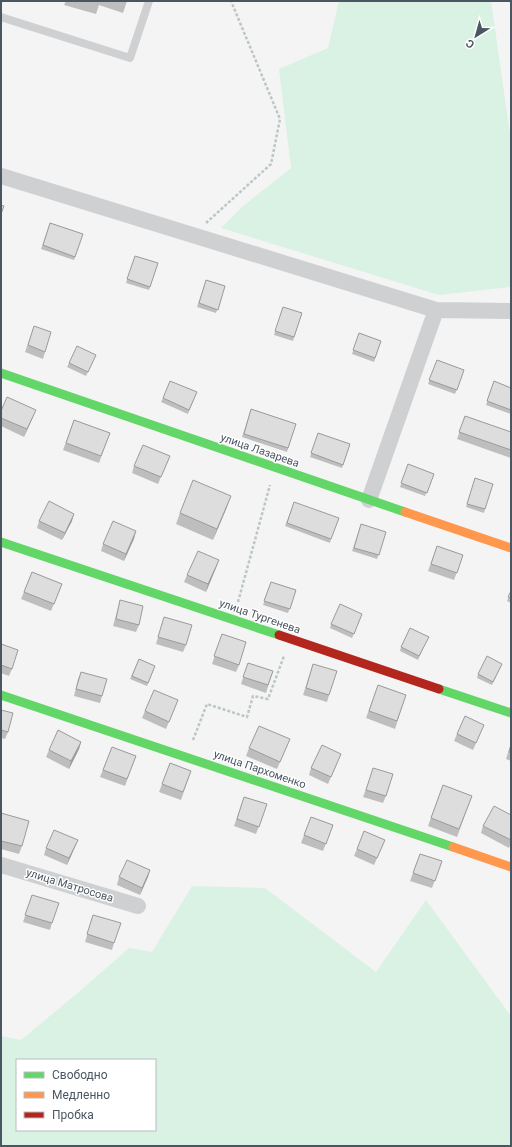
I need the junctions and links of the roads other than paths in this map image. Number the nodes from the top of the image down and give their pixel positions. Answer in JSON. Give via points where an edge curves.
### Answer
{"nodes":[{"id":1,"x":149,"y":1,"type":"edge"},
{"id":2,"x":1,"y":17,"type":"edge"},
{"id":3,"x":1,"y":176,"type":"edge"},
{"id":4,"x":436,"y":310,"type":"junction"},
{"id":5,"x":511,"y":311,"type":"edge"},
{"id":6,"x":1,"y":373,"type":"edge"},
{"id":7,"x":369,"y":500,"type":"junction"},
{"id":8,"x":1,"y":542,"type":"edge"},
{"id":9,"x":511,"y":548,"type":"edge"},
{"id":10,"x":1,"y":695,"type":"edge"},
{"id":11,"x":511,"y":714,"type":"edge"},
{"id":12,"x":1,"y":865,"type":"edge"},
{"id":13,"x":511,"y":866,"type":"edge"},
{"id":14,"x":138,"y":906,"type":"dead end"}],
"edges":[{"from":1,"to":2,"type":"lane","via":[[130,58]]},
{"from":3,"to":4,"type":"street"},
{"from":4,"to":5,"type":"street"},
{"from":4,"to":7,"type":"street"},
{"from":6,"to":7,"type":"street","name":"улица Лазарева"},
{"from":7,"to":9,"type":"street","name":"улица Лазарева"},
{"from":8,"to":11,"type":"street","name":"улица Тургенева"},
{"from":10,"to":13,"type":"street","name":"улица Пархоменко"},
{"from":12,"to":14,"type":"street","name":"улица Матросова"}]}
